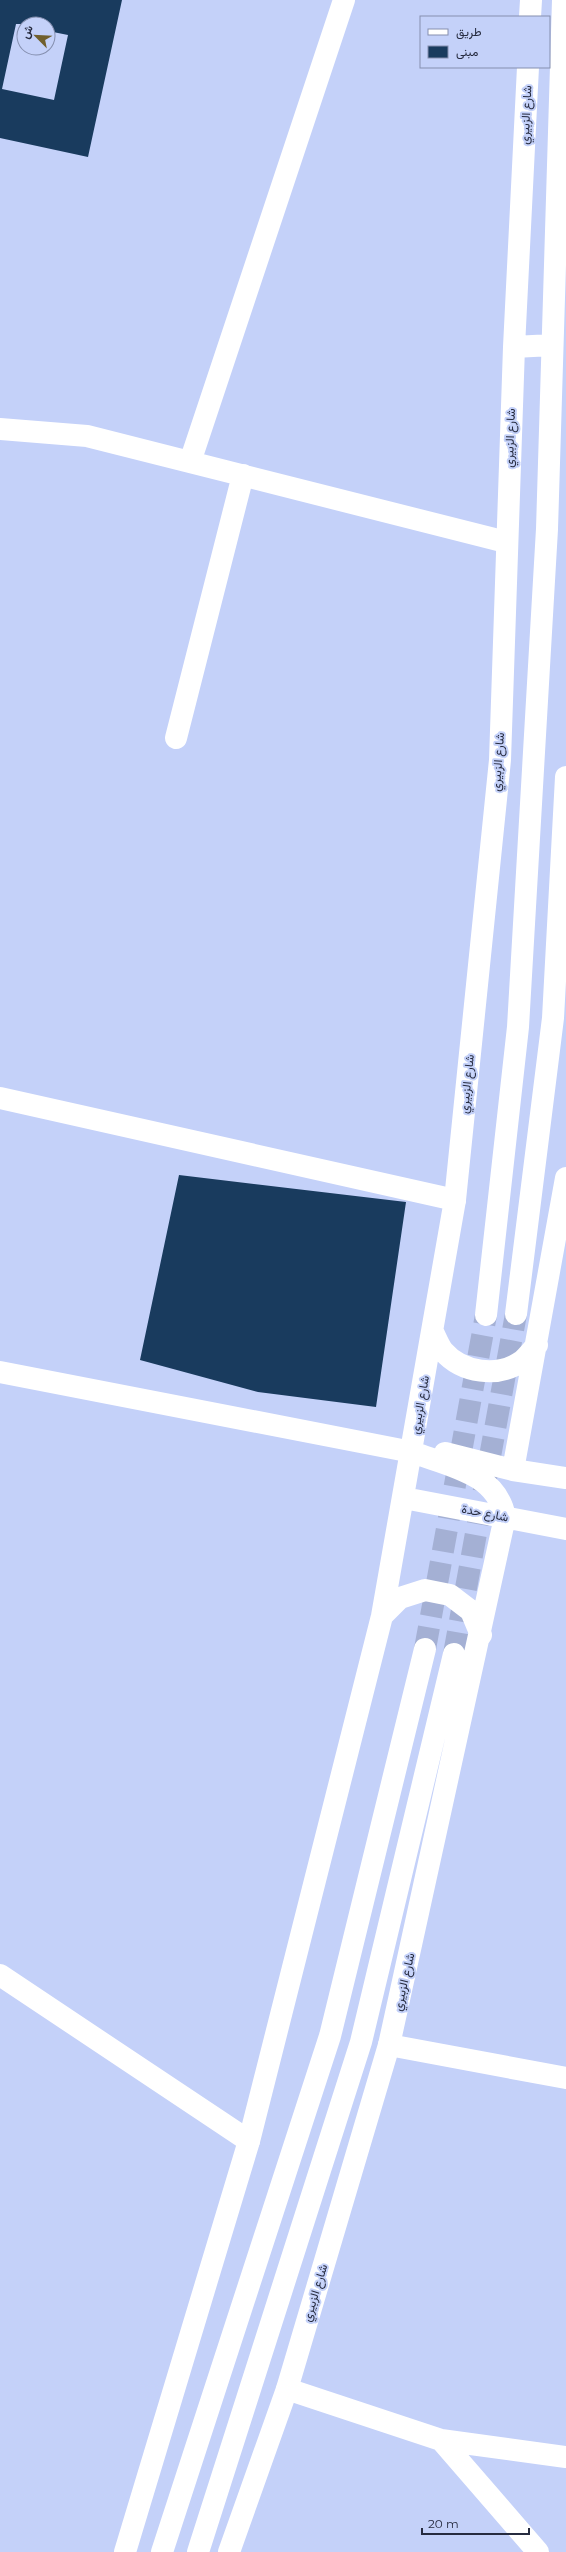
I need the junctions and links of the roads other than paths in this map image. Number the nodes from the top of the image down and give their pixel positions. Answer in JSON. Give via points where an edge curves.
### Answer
{"nodes":[{"id":1,"x":344,"y":0,"type":"edge"},
{"id":2,"x":531,"y":0,"type":"edge"},
{"id":3,"x":563,"y":0,"type":"edge"},
{"id":4,"x":530,"y":16,"type":"edge"},
{"id":5,"x":528,"y":68,"type":"edge"},
{"id":6,"x":552,"y":345,"type":"junction"},
{"id":7,"x":514,"y":347,"type":"junction"},
{"id":8,"x":0,"y":429,"type":"edge"},
{"id":9,"x":190,"y":462,"type":"junction"},
{"id":10,"x":243,"y":475,"type":"junction"},
{"id":11,"x":506,"y":542,"type":"junction"},
{"id":12,"x":176,"y":738,"type":"dead end"},
{"id":13,"x":566,"y":777,"type":"edge"},
{"id":14,"x":0,"y":1098,"type":"edge"},
{"id":15,"x":566,"y":1187,"type":"edge"},
{"id":16,"x":455,"y":1200,"type":"junction"},
{"id":17,"x":516,"y":1314,"type":"tunnel mouth"},
{"id":18,"x":486,"y":1315,"type":"tunnel mouth"},
{"id":19,"x":433,"y":1332,"type":"junction"},
{"id":20,"x":537,"y":1346,"type":"junction"},
{"id":21,"x":0,"y":1372,"type":"edge"},
{"id":22,"x":413,"y":1448,"type":"junction"},
{"id":23,"x":513,"y":1470,"type":"junction"},
{"id":24,"x":566,"y":1478,"type":"edge"},
{"id":25,"x":404,"y":1498,"type":"junction"},
{"id":26,"x":505,"y":1517,"type":"junction"},
{"id":27,"x":566,"y":1529,"type":"edge"},
{"id":28,"x":382,"y":1616,"type":"junction"},
{"id":29,"x":481,"y":1635,"type":"junction"},
{"id":30,"x":425,"y":1649,"type":"tunnel mouth"},
{"id":31,"x":454,"y":1654,"type":"tunnel mouth"},
{"id":32,"x":0,"y":1976,"type":"edge"},
{"id":33,"x":389,"y":2045,"type":"junction"},
{"id":34,"x":566,"y":2078,"type":"edge"},
{"id":35,"x":249,"y":2141,"type":"junction"},
{"id":36,"x":287,"y":2389,"type":"junction"},
{"id":37,"x":442,"y":2440,"type":"junction"},
{"id":38,"x":566,"y":2457,"type":"edge"},
{"id":39,"x":124,"y":2552,"type":"edge"},
{"id":40,"x":162,"y":2552,"type":"edge"},
{"id":41,"x":198,"y":2552,"type":"edge"},
{"id":42,"x":229,"y":2552,"type":"edge"},
{"id":43,"x":538,"y":2552,"type":"edge"}],
"edges":[{"from":1,"to":9,"type":"main road"},
{"from":2,"to":4,"type":"main road"},
{"from":3,"to":6,"type":"main road"},
{"from":5,"to":7,"type":"main road","name":"شارع الزبيري"},
{"from":6,"to":7,"type":"main road"},
{"from":6,"to":18,"type":"main road","via":[[547,529],[518,1027]]},
{"from":7,"to":11,"type":"main road","name":"شارع الزبيري"},
{"from":8,"to":9,"type":"main road","via":[[87,436]]},
{"from":9,"to":10,"type":"main road"},
{"from":10,"to":11,"type":"main road"},
{"from":10,"to":12,"type":"main road"},
{"from":11,"to":16,"type":"main road","name":"شارع الزبيري","via":[[500,760]]},
{"from":13,"to":17,"type":"main road","via":[[553,1018]]},
{"from":14,"to":16,"type":"main road"},
{"from":15,"to":20,"type":"main road"},
{"from":16,"to":19,"type":"main road","name":"شارع الزبيري"},
{"from":19,"to":20,"type":"main road","via":[[443,1351],[460,1364],[480,1372],[502,1371],[521,1361]]},
{"from":19,"to":22,"type":"main road","name":"شارع الزبيري"},
{"from":20,"to":23,"type":"main road"},
{"from":21,"to":22,"type":"main road"},
{"from":22,"to":23,"type":"main road"},
{"from":22,"to":25,"type":"main road","name":"شارع الزبيري"},
{"from":22,"to":26,"type":"main road","name":"شارع الزبيري","via":[[488,1484],[503,1505]]},
{"from":23,"to":24,"type":"main road"},
{"from":25,"to":26,"type":"main road","name":"شارع حدة"},
{"from":25,"to":28,"type":"main road","name":"شارع الزبيري"},
{"from":26,"to":27,"type":"main road","name":"شارع حدة"},
{"from":26,"to":29,"type":"main road","name":"شارع الزبيري"},
{"from":28,"to":29,"type":"main road","via":[[400,1598],[425,1590],[450,1595],[471,1611]]},
{"from":28,"to":35,"type":"main road","name":"شارع الزبيري"},
{"from":29,"to":33,"type":"main road","name":"شارع الزبيري"},
{"from":30,"to":40,"type":"main road","via":[[330,2036]]},
{"from":31,"to":41,"type":"main road","via":[[361,2042]]},
{"from":32,"to":35,"type":"main road"},
{"from":33,"to":34,"type":"main road"},
{"from":33,"to":36,"type":"main road","name":"شارع الزبيري"},
{"from":35,"to":39,"type":"main road","name":"شارع الزبيري"},
{"from":36,"to":37,"type":"main road"},
{"from":36,"to":42,"type":"main road","name":"شارع الزبيري"},
{"from":37,"to":38,"type":"main road"},
{"from":37,"to":43,"type":"main road"}]}
